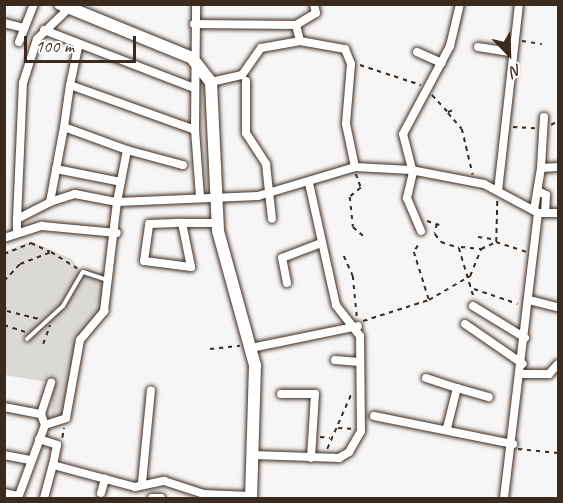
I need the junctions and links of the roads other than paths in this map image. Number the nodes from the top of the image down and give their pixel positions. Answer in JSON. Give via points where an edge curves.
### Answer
{"nodes":[{"id":1,"x":34,"y":4,"type":"edge"},
{"id":2,"x":196,"y":4,"type":"edge"},
{"id":3,"x":314,"y":4,"type":"edge"},
{"id":4,"x":460,"y":4,"type":"edge"},
{"id":5,"x":519,"y":4,"type":"edge"},
{"id":6,"x":64,"y":7,"type":"edge"},
{"id":7,"x":4,"y":23,"type":"edge"},
{"id":8,"x":194,"y":24,"type":"junction"},
{"id":9,"x":296,"y":25,"type":"junction"},
{"id":10,"x":24,"y":28,"type":"junction"},
{"id":11,"x":44,"y":30,"type":"junction"},
{"id":12,"x":300,"y":41,"type":"junction"},
{"id":13,"x":19,"y":42,"type":"dead end"},
{"id":14,"x":78,"y":47,"type":"junction"},
{"id":15,"x":478,"y":47,"type":"dead end"},
{"id":16,"x":417,"y":52,"type":"dead end"},
{"id":17,"x":510,"y":52,"type":"junction"},
{"id":18,"x":192,"y":57,"type":"junction"},
{"id":19,"x":442,"y":63,"type":"junction"},
{"id":20,"x":247,"y":79,"type":"junction"},
{"id":21,"x":212,"y":82,"type":"junction"},
{"id":22,"x":70,"y":85,"type":"junction"},
{"id":23,"x":194,"y":88,"type":"junction"},
{"id":24,"x":544,"y":117,"type":"dead end"},
{"id":25,"x":64,"y":127,"type":"junction"},
{"id":26,"x":195,"y":130,"type":"junction"},
{"id":27,"x":127,"y":150,"type":"junction"},
{"id":28,"x":183,"y":165,"type":"dead end"},
{"id":29,"x":355,"y":167,"type":"junction"},
{"id":30,"x":558,"y":167,"type":"edge"},
{"id":31,"x":541,"y":168,"type":"junction"},
{"id":32,"x":56,"y":169,"type":"junction"},
{"id":33,"x":411,"y":170,"type":"junction"},
{"id":34,"x":121,"y":182,"type":"junction"},
{"id":35,"x":309,"y":183,"type":"junction"},
{"id":36,"x":498,"y":191,"type":"junction"},
{"id":37,"x":269,"y":193,"type":"junction"},
{"id":38,"x":200,"y":197,"type":"junction"},
{"id":39,"x":216,"y":198,"type":"junction"},
{"id":40,"x":50,"y":202,"type":"junction"},
{"id":41,"x":117,"y":202,"type":"junction"},
{"id":42,"x":539,"y":212,"type":"junction"},
{"id":43,"x":558,"y":213,"type":"edge"},
{"id":44,"x":17,"y":219,"type":"junction"},
{"id":45,"x":272,"y":219,"type":"dead end"},
{"id":46,"x":182,"y":223,"type":"junction"},
{"id":47,"x":217,"y":223,"type":"junction"},
{"id":48,"x":421,"y":231,"type":"dead end"},
{"id":49,"x":17,"y":232,"type":"junction"},
{"id":50,"x":117,"y":233,"type":"junction"},
{"id":51,"x":4,"y":238,"type":"edge"},
{"id":52,"x":321,"y":243,"type":"junction"},
{"id":53,"x":111,"y":282,"type":"junction"},
{"id":54,"x":287,"y":283,"type":"dead end"},
{"id":55,"x":529,"y":304,"type":"junction"},
{"id":56,"x":473,"y":306,"type":"road end"},
{"id":57,"x":558,"y":307,"type":"edge"},
{"id":58,"x":465,"y":324,"type":"dead end"},
{"id":59,"x":358,"y":326,"type":"junction"},
{"id":60,"x":525,"y":338,"type":"junction"},
{"id":61,"x":27,"y":339,"type":"dead end"},
{"id":62,"x":250,"y":345,"type":"junction"},
{"id":63,"x":335,"y":360,"type":"dead end"},
{"id":64,"x":359,"y":362,"type":"junction"},
{"id":65,"x":558,"y":364,"type":"edge"},
{"id":66,"x":523,"y":369,"type":"junction"},
{"id":67,"x":426,"y":378,"type":"dead end"},
{"id":68,"x":51,"y":383,"type":"dead end"},
{"id":69,"x":457,"y":388,"type":"junction"},
{"id":70,"x":151,"y":390,"type":"dead end"},
{"id":71,"x":281,"y":394,"type":"dead end"},
{"id":72,"x":489,"y":397,"type":"dead end"},
{"id":73,"x":4,"y":407,"type":"edge"},
{"id":74,"x":41,"y":414,"type":"junction"},
{"id":75,"x":374,"y":416,"type":"dead end"},
{"id":76,"x":45,"y":425,"type":"junction"},
{"id":77,"x":447,"y":428,"type":"junction"},
{"id":78,"x":39,"y":439,"type":"junction"},
{"id":79,"x":513,"y":444,"type":"junction"},
{"id":80,"x":4,"y":455,"type":"edge"},
{"id":81,"x":253,"y":455,"type":"junction"},
{"id":82,"x":311,"y":458,"type":"junction"},
{"id":83,"x":29,"y":460,"type":"junction"},
{"id":84,"x":53,"y":465,"type":"junction"},
{"id":85,"x":105,"y":479,"type":"junction"},
{"id":86,"x":138,"y":485,"type":"junction"},
{"id":87,"x":188,"y":489,"type":"junction"},
{"id":88,"x":4,"y":493,"type":"edge"},
{"id":89,"x":101,"y":493,"type":"dead end"},
{"id":90,"x":18,"y":497,"type":"edge"},
{"id":91,"x":251,"y":497,"type":"edge"},
{"id":92,"x":44,"y":498,"type":"edge"},
{"id":93,"x":133,"y":498,"type":"edge"},
{"id":94,"x":152,"y":498,"type":"edge"},
{"id":95,"x":161,"y":498,"type":"edge"},
{"id":96,"x":186,"y":498,"type":"edge"},
{"id":97,"x":504,"y":498,"type":"edge"}],
"edges":[{"from":1,"to":10,"type":"street"},
{"from":2,"to":8,"type":"street"},
{"from":3,"to":9,"type":"street","via":[[316,13]]},
{"from":4,"to":19,"type":"street"},
{"from":5,"to":17,"type":"street"},
{"from":6,"to":11,"type":"street"},
{"from":6,"to":18,"type":"street"},
{"from":7,"to":10,"type":"street"},
{"from":8,"to":9,"type":"street"},
{"from":8,"to":18,"type":"street"},
{"from":9,"to":12,"type":"street"},
{"from":10,"to":13,"type":"street"},
{"from":11,"to":14,"type":"street"},
{"from":11,"to":44,"type":"street","via":[[23,83]]},
{"from":12,"to":20,"type":"street","via":[[255,49]]},
{"from":12,"to":29,"type":"street","via":[[339,47],[348,53],[351,64],[346,124]]},
{"from":14,"to":22,"type":"street"},
{"from":14,"to":23,"type":"street"},
{"from":15,"to":17,"type":"street"},
{"from":16,"to":19,"type":"street"},
{"from":17,"to":36,"type":"street","via":[[507,126]]},
{"from":18,"to":21,"type":"street"},
{"from":18,"to":23,"type":"street"},
{"from":19,"to":33,"type":"street","via":[[403,134]]},
{"from":20,"to":21,"type":"street"},
{"from":20,"to":37,"type":"street","via":[[246,133],[266,164]]},
{"from":21,"to":39,"type":"street"},
{"from":22,"to":25,"type":"street"},
{"from":22,"to":26,"type":"street"},
{"from":23,"to":26,"type":"street"},
{"from":24,"to":31,"type":"street"},
{"from":25,"to":27,"type":"street"},
{"from":25,"to":32,"type":"street"},
{"from":26,"to":38,"type":"street"},
{"from":27,"to":28,"type":"street"},
{"from":27,"to":34,"type":"street"},
{"from":29,"to":33,"type":"street"},
{"from":29,"to":35,"type":"street"},
{"from":30,"to":31,"type":"street"},
{"from":31,"to":42,"type":"street"},
{"from":32,"to":34,"type":"street"},
{"from":32,"to":40,"type":"street"},
{"from":33,"to":36,"type":"street"},
{"from":33,"to":48,"type":"street","via":[[407,198]]},
{"from":34,"to":41,"type":"street"},
{"from":35,"to":37,"type":"street"},
{"from":35,"to":52,"type":"street"},
{"from":36,"to":42,"type":"street"},
{"from":37,"to":39,"type":"street"},
{"from":37,"to":45,"type":"street"},
{"from":38,"to":39,"type":"street"},
{"from":38,"to":41,"type":"street"},
{"from":39,"to":47,"type":"street"},
{"from":40,"to":41,"type":"street","via":[[75,194]]},
{"from":40,"to":44,"type":"street"},
{"from":41,"to":50,"type":"street"},
{"from":42,"to":43,"type":"street"},
{"from":42,"to":55,"type":"street"},
{"from":44,"to":49,"type":"street"},
{"from":46,"to":46,"type":"street","via":[[149,224],[144,261],[191,267]]},
{"from":46,"to":47,"type":"street"},
{"from":47,"to":62,"type":"street"},
{"from":49,"to":50,"type":"street","via":[[42,226]]},
{"from":49,"to":51,"type":"street"},
{"from":50,"to":53,"type":"street"},
{"from":52,"to":54,"type":"street","via":[[282,258]]},
{"from":52,"to":59,"type":"street","via":[[336,305]]},
{"from":53,"to":61,"type":"lane","via":[[81,274],[63,306],[42,321]]},
{"from":53,"to":76,"type":"street","via":[[104,311],[80,340],[66,418]]},
{"from":55,"to":57,"type":"street"},
{"from":55,"to":60,"type":"street"},
{"from":56,"to":60,"type":"street"},
{"from":58,"to":66,"type":"street"},
{"from":59,"to":62,"type":"street"},
{"from":59,"to":64,"type":"street"},
{"from":60,"to":66,"type":"street"},
{"from":62,"to":81,"type":"street"},
{"from":63,"to":64,"type":"street"},
{"from":64,"to":82,"type":"street","via":[[361,430],[349,452]]},
{"from":65,"to":66,"type":"street","via":[[549,374]]},
{"from":66,"to":79,"type":"street"},
{"from":67,"to":69,"type":"street"},
{"from":68,"to":74,"type":"street"},
{"from":69,"to":72,"type":"street"},
{"from":69,"to":77,"type":"street"},
{"from":70,"to":86,"type":"street"},
{"from":71,"to":82,"type":"street","via":[[315,394]]},
{"from":73,"to":74,"type":"street"},
{"from":74,"to":76,"type":"street"},
{"from":75,"to":77,"type":"street"},
{"from":76,"to":78,"type":"street"},
{"from":77,"to":79,"type":"street"},
{"from":78,"to":83,"type":"street"},
{"from":78,"to":84,"type":"street","via":[[57,445]]},
{"from":79,"to":97,"type":"street"},
{"from":80,"to":83,"type":"street"},
{"from":81,"to":82,"type":"street"},
{"from":81,"to":91,"type":"street"},
{"from":83,"to":90,"type":"street"},
{"from":84,"to":85,"type":"street"},
{"from":84,"to":92,"type":"street"},
{"from":85,"to":86,"type":"street"},
{"from":85,"to":89,"type":"street"},
{"from":86,"to":87,"type":"street","via":[[164,481]]},
{"from":86,"to":93,"type":"street"},
{"from":87,"to":91,"type":"street"},
{"from":87,"to":96,"type":"street"},
{"from":88,"to":90,"type":"street"},
{"from":94,"to":95,"type":"street"}]}
